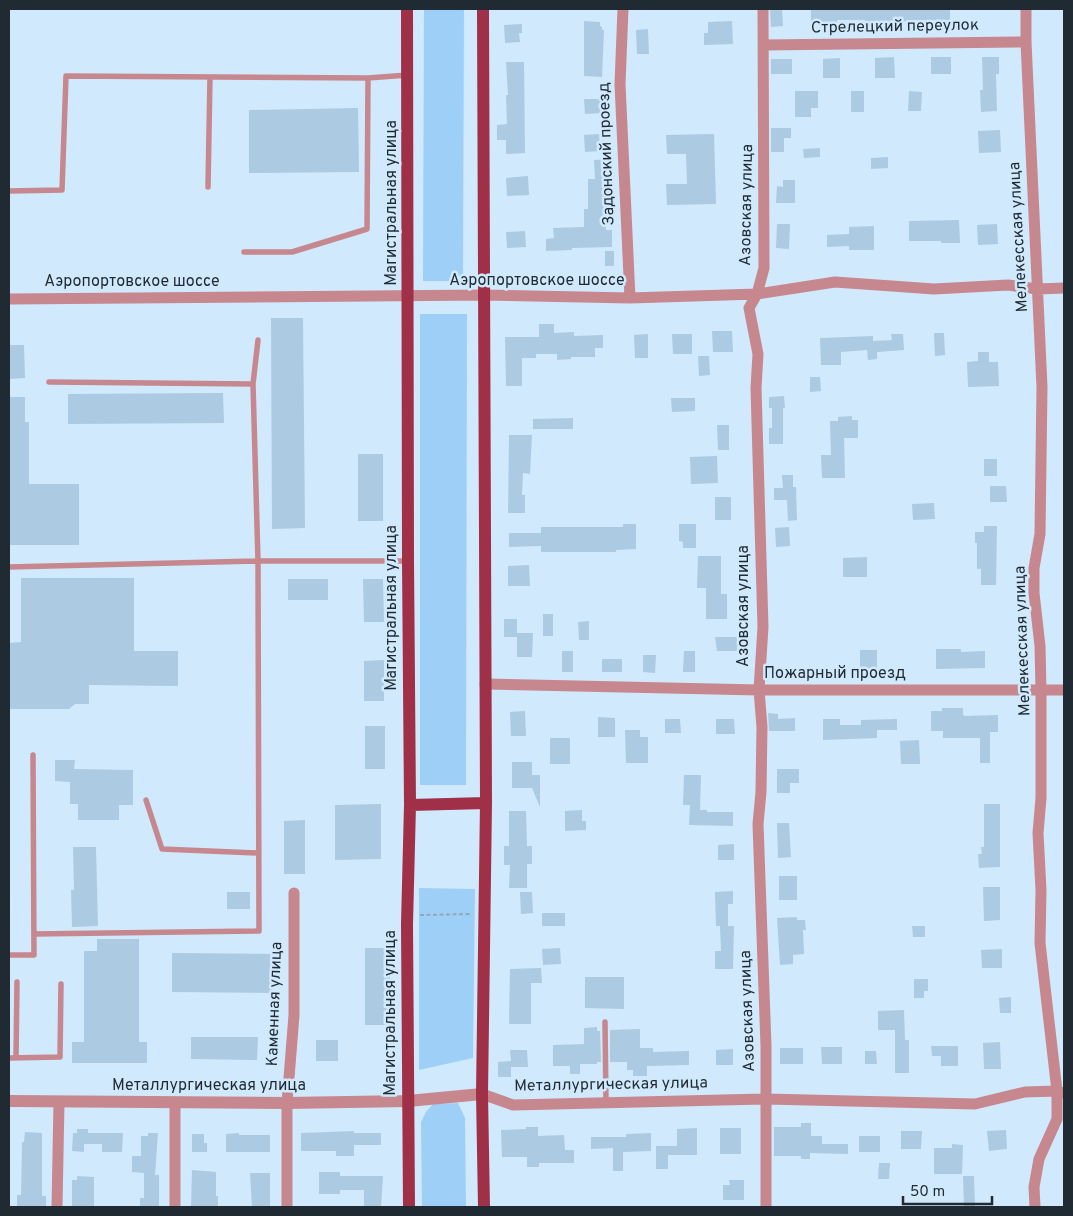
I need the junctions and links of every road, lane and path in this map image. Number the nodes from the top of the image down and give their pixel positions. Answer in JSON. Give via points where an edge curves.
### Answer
{"nodes":[{"id":1,"x":407,"y":9,"type":"edge"},
{"id":2,"x":483,"y":9,"type":"edge"},
{"id":3,"x":623,"y":9,"type":"edge"},
{"id":4,"x":764,"y":9,"type":"edge"},
{"id":5,"x":1026,"y":9,"type":"edge"},
{"id":6,"x":1026,"y":42,"type":"junction"},
{"id":7,"x":764,"y":45,"type":"junction"},
{"id":8,"x":408,"y":75,"type":"junction"},
{"id":9,"x":210,"y":77,"type":"junction"},
{"id":10,"x":368,"y":78,"type":"junction"},
{"id":11,"x":208,"y":186,"type":"dead end"},
{"id":12,"x":9,"y":191,"type":"edge"},
{"id":13,"x":244,"y":252,"type":"dead end"},
{"id":14,"x":1064,"y":288,"type":"edge"},
{"id":15,"x":1037,"y":289,"type":"junction"},
{"id":16,"x":757,"y":294,"type":"junction"},
{"id":17,"x":484,"y":295,"type":"junction"},
{"id":18,"x":408,"y":297,"type":"junction"},
{"id":19,"x":630,"y":298,"type":"junction"},
{"id":20,"x":9,"y":299,"type":"edge"},
{"id":21,"x":258,"y":340,"type":"dead end"},
{"id":22,"x":49,"y":382,"type":"dead end"},
{"id":23,"x":253,"y":384,"type":"junction"},
{"id":24,"x":258,"y":560,"type":"junction"},
{"id":25,"x":408,"y":561,"type":"junction"},
{"id":26,"x":9,"y":567,"type":"edge"},
{"id":27,"x":485,"y":684,"type":"junction"},
{"id":28,"x":759,"y":690,"type":"junction"},
{"id":29,"x":1064,"y":690,"type":"edge"},
{"id":30,"x":1041,"y":691,"type":"junction"},
{"id":31,"x":33,"y":755,"type":"dead end"},
{"id":32,"x":146,"y":800,"type":"dead end"},
{"id":33,"x":486,"y":804,"type":"junction"},
{"id":34,"x":410,"y":805,"type":"junction"},
{"id":35,"x":258,"y":852,"type":"junction"},
{"id":36,"x":294,"y":893,"type":"dead end"},
{"id":37,"x":485,"y":914,"type":"junction"},
{"id":38,"x":407,"y":915,"type":"junction"},
{"id":39,"x":34,"y":934,"type":"junction"},
{"id":40,"x":9,"y":955,"type":"edge"},
{"id":41,"x":17,"y":982,"type":"dead end"},
{"id":42,"x":61,"y":984,"type":"dead end"},
{"id":43,"x":605,"y":1022,"type":"dead end"},
{"id":44,"x":9,"y":1058,"type":"edge"},
{"id":45,"x":16,"y":1058,"type":"junction"},
{"id":46,"x":1061,"y":1092,"type":"edge"},
{"id":47,"x":482,"y":1094,"type":"junction"},
{"id":48,"x":766,"y":1099,"type":"junction"},
{"id":49,"x":408,"y":1101,"type":"junction"},
{"id":50,"x":9,"y":1102,"type":"edge"},
{"id":51,"x":59,"y":1102,"type":"junction"},
{"id":52,"x":175,"y":1102,"type":"junction"},
{"id":53,"x":287,"y":1103,"type":"junction"},
{"id":54,"x":606,"y":1104,"type":"junction"},
{"id":55,"x":56,"y":1207,"type":"edge"},
{"id":56,"x":175,"y":1207,"type":"edge"},
{"id":57,"x":287,"y":1207,"type":"edge"},
{"id":58,"x":408,"y":1207,"type":"edge"},
{"id":59,"x":484,"y":1207,"type":"edge"},
{"id":60,"x":766,"y":1207,"type":"edge"},
{"id":61,"x":1035,"y":1207,"type":"edge"}],
"edges":[{"from":1,"to":8,"type":"main road","name":"Магистральная улица"},
{"from":2,"to":17,"type":"main road"},
{"from":3,"to":19,"type":"street","name":"Задонский проезд","via":[[620,84]]},
{"from":4,"to":7,"type":"street","name":"Азовская улица"},
{"from":5,"to":6,"type":"street","name":"Мелекесская улица"},
{"from":6,"to":7,"type":"street","name":"Стрелецкий переулок"},
{"from":6,"to":15,"type":"street","name":"Мелекесская улица"},
{"from":7,"to":16,"type":"street","name":"Азовская улица","via":[[764,268]]},
{"from":8,"to":10,"type":"lane"},
{"from":8,"to":18,"type":"main road","name":"Магистральная улица"},
{"from":9,"to":10,"type":"lane"},
{"from":9,"to":11,"type":"lane"},
{"from":9,"to":12,"type":"lane","via":[[66,76],[62,190]]},
{"from":10,"to":13,"type":"lane","via":[[367,229],[292,252]]},
{"from":14,"to":15,"type":"street","name":"Аэропортовское шоссе"},
{"from":15,"to":16,"type":"street","name":"Аэропортовское шоссе","via":[[1008,285],[934,290],[835,282]]},
{"from":15,"to":30,"type":"street","name":"Мелекесская улица","via":[[1042,387],[1040,534],[1034,568],[1034,593]]},
{"from":16,"to":19,"type":"street","name":"Аэропортовское шоссе"},
{"from":16,"to":28,"type":"street","name":"Азовская улица","via":[[749,308],[758,354],[756,388],[763,627]]},
{"from":17,"to":18,"type":"street","name":"Аэропортовское шоссе"},
{"from":17,"to":19,"type":"street","name":"Аэропортовское шоссе"},
{"from":17,"to":27,"type":"main road"},
{"from":18,"to":20,"type":"street","name":"Аэропортовское шоссе"},
{"from":18,"to":25,"type":"main road","name":"Магистральная улица"},
{"from":21,"to":23,"type":"lane"},
{"from":22,"to":23,"type":"lane"},
{"from":23,"to":24,"type":"lane"},
{"from":24,"to":25,"type":"lane"},
{"from":24,"to":26,"type":"lane"},
{"from":24,"to":35,"type":"lane"},
{"from":25,"to":34,"type":"main road","name":"Магистральная улица"},
{"from":27,"to":28,"type":"street","name":"Пожарный проезд"},
{"from":27,"to":33,"type":"main road"},
{"from":28,"to":30,"type":"street","name":"Пожарный проезд"},
{"from":28,"to":48,"type":"street","name":"Азовская улица","via":[[762,727],[758,824]]},
{"from":29,"to":30,"type":"street","name":"Пожарный проезд"},
{"from":30,"to":46,"type":"street","name":"Мелекесская улица","via":[[1040,943]]},
{"from":31,"to":39,"type":"lane"},
{"from":32,"to":35,"type":"lane","via":[[162,849]]},
{"from":33,"to":34,"type":"main road"},
{"from":33,"to":37,"type":"main road"},
{"from":34,"to":38,"type":"main road","name":"Магистральная улица"},
{"from":35,"to":39,"type":"lane","via":[[259,931]]},
{"from":36,"to":53,"type":"street","name":"Каменная улица","via":[[294,1015]]},
{"from":37,"to":38,"type":"path"},
{"from":37,"to":47,"type":"main road"},
{"from":38,"to":49,"type":"main road","name":"Магистральная улица"},
{"from":39,"to":40,"type":"lane","via":[[34,955]]},
{"from":41,"to":45,"type":"lane"},
{"from":42,"to":45,"type":"lane","via":[[60,1057]]},
{"from":43,"to":54,"type":"lane"},
{"from":44,"to":45,"type":"lane"},
{"from":46,"to":48,"type":"street","name":"Металлургическая улица","via":[[1025,1092],[975,1104]]},
{"from":46,"to":61,"type":"street","name":"Мелекесская улица","via":[[1057,1119],[1039,1159],[1034,1186]]},
{"from":47,"to":49,"type":"street","name":"Металлургическая улица"},
{"from":47,"to":54,"type":"street","name":"Металлургическая улица","via":[[513,1105]]},
{"from":47,"to":59,"type":"main road"},
{"from":48,"to":54,"type":"street","name":"Металлургическая улица"},
{"from":48,"to":60,"type":"street","name":"Азовская улица"},
{"from":49,"to":53,"type":"street","name":"Металлургическая улица"},
{"from":49,"to":58,"type":"main road","name":"Магистральная улица"},
{"from":50,"to":51,"type":"street","name":"Металлургическая улица"},
{"from":51,"to":52,"type":"street","name":"Металлургическая улица"},
{"from":51,"to":55,"type":"street"},
{"from":52,"to":53,"type":"street","name":"Металлургическая улица"},
{"from":52,"to":56,"type":"street"},
{"from":53,"to":57,"type":"street","name":"Каменная улица"}]}
